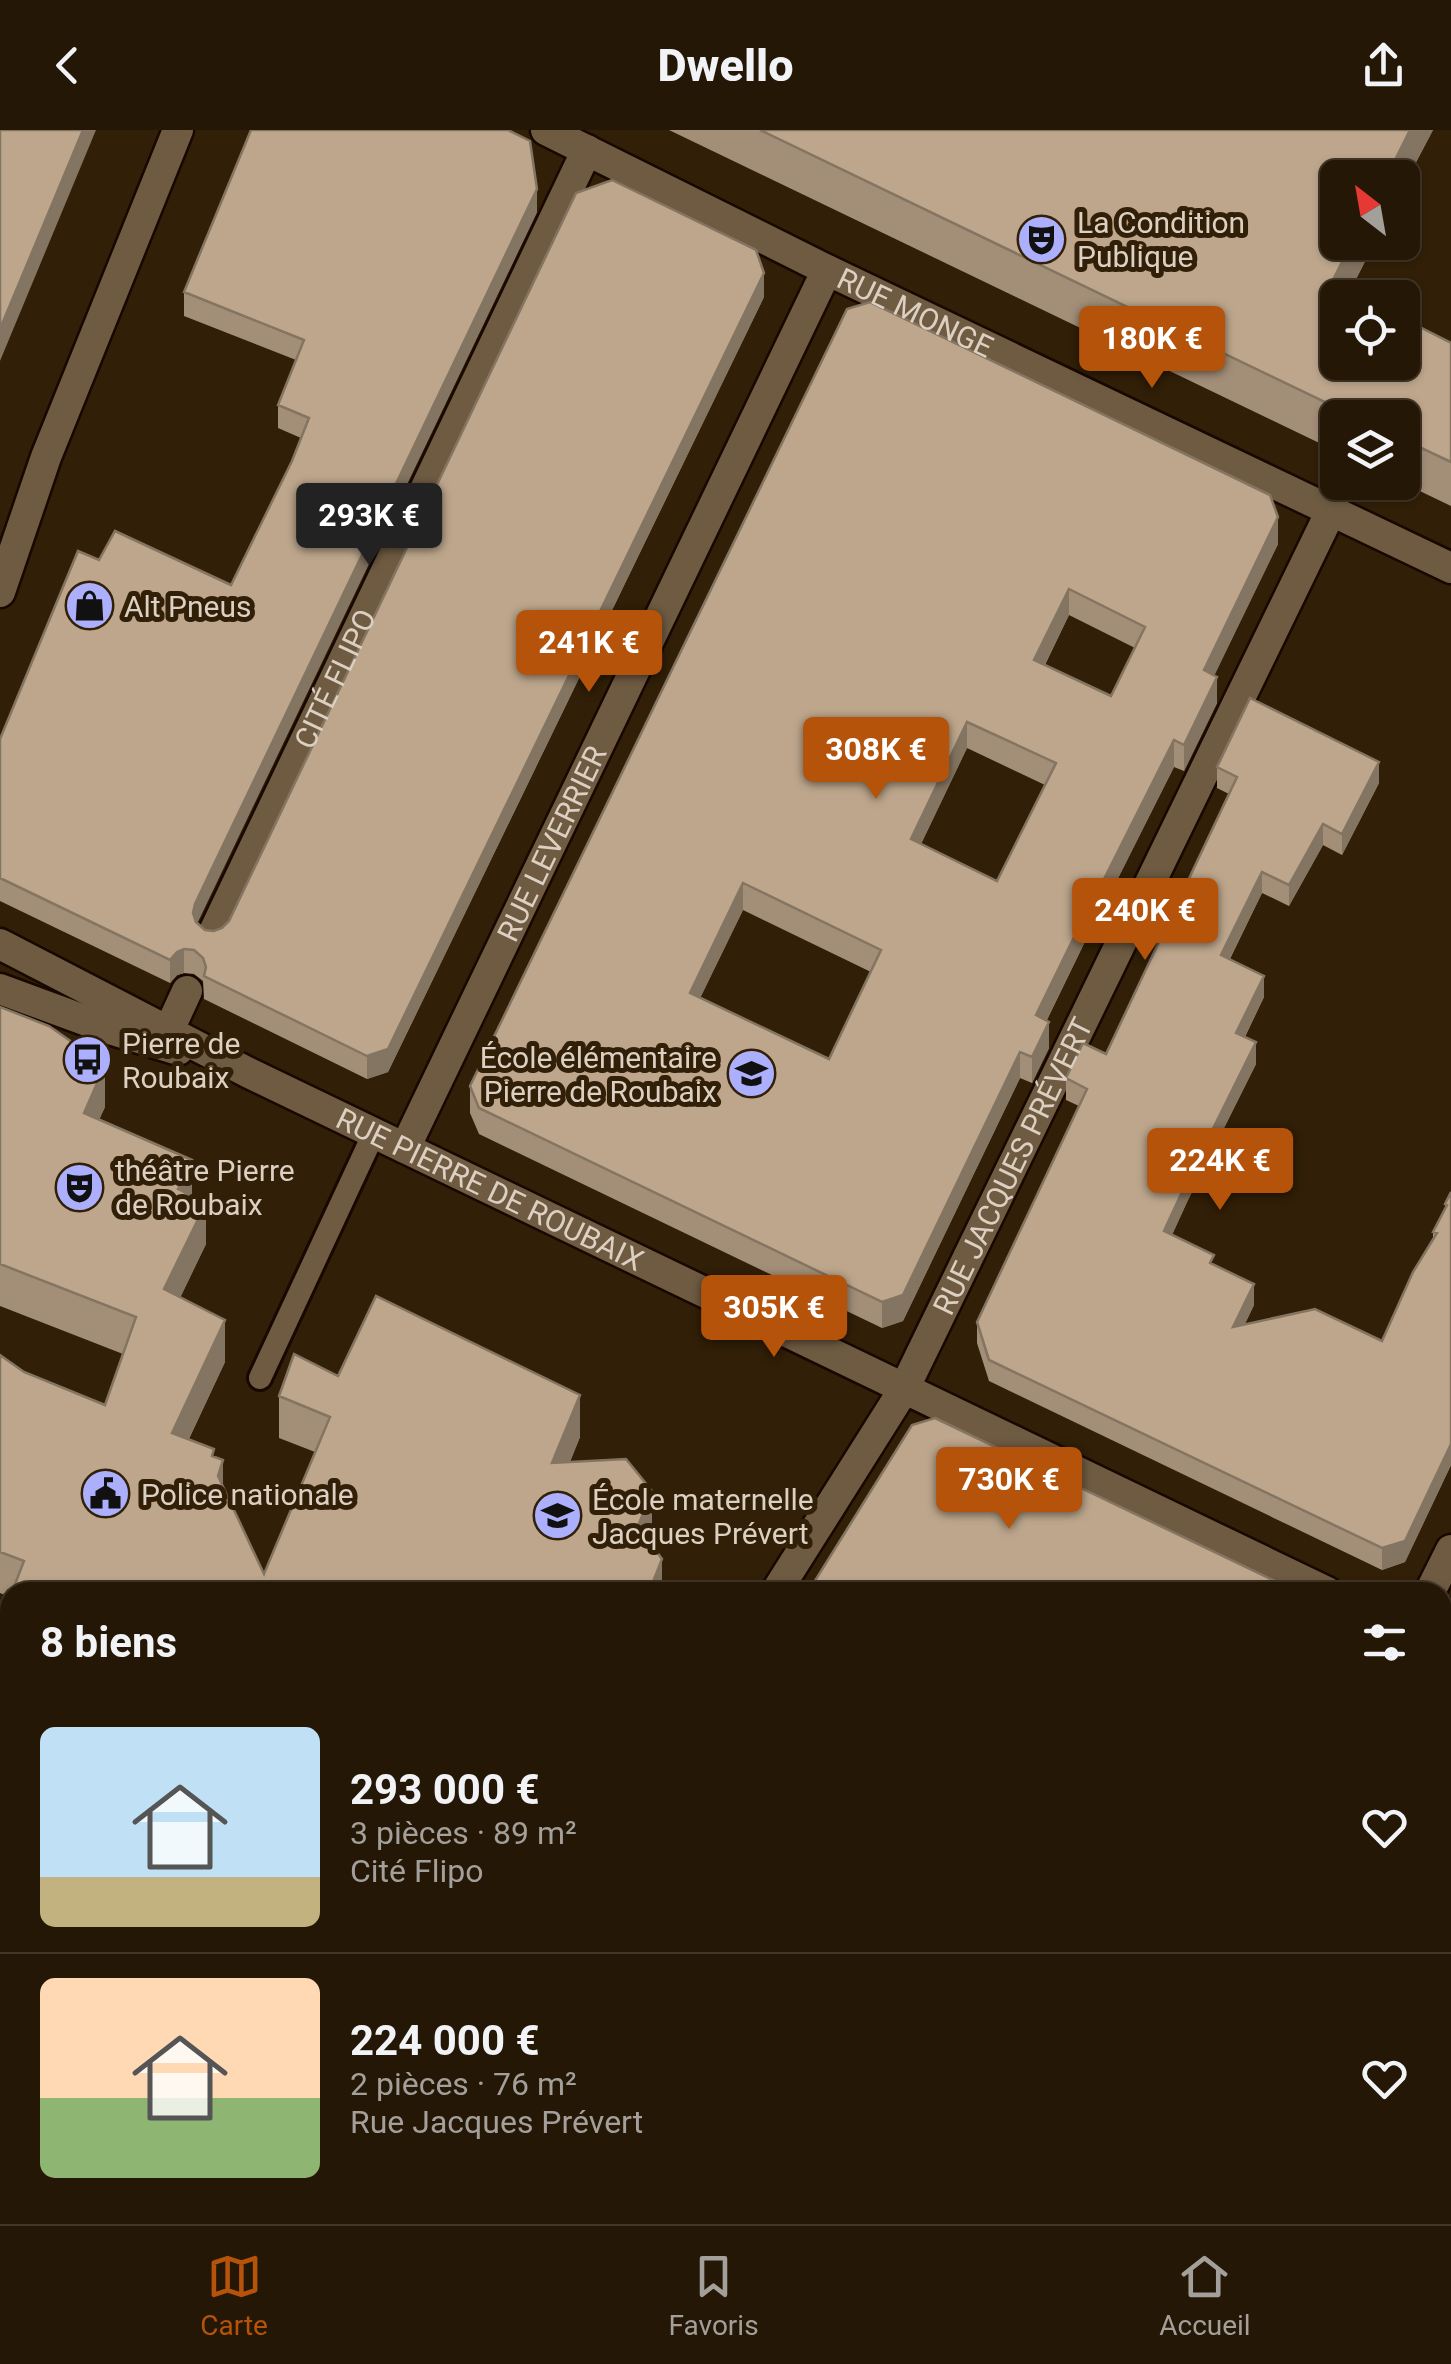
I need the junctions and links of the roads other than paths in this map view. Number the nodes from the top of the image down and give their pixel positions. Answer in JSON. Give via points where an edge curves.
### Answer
{"nodes":[{"id":1,"x":178,"y":130,"type":"edge"},
{"id":2,"x":546,"y":130,"type":"edge"},
{"id":3,"x":586,"y":150,"type":"junction"},
{"id":4,"x":828,"y":270,"type":"junction"},
{"id":5,"x":46,"y":457,"type":"junction"},
{"id":6,"x":1331,"y":511,"type":"junction"},
{"id":7,"x":0,"y":543,"type":"edge"},
{"id":8,"x":1451,"y":568,"type":"edge"},
{"id":9,"x":0,"y":592,"type":"edge"},
{"id":10,"x":212,"y":936,"type":"edge"},
{"id":11,"x":0,"y":944,"type":"edge"},
{"id":12,"x":0,"y":989,"type":"edge"},
{"id":13,"x":187,"y":991,"type":"dead end"},
{"id":14,"x":168,"y":1030,"type":"junction"},
{"id":15,"x":248,"y":1072,"type":"junction"},
{"id":16,"x":374,"y":1133,"type":"junction"},
{"id":17,"x":405,"y":1148,"type":"junction"},
{"id":18,"x":260,"y":1378,"type":"dead end"},
{"id":19,"x":904,"y":1389,"type":"junction"},
{"id":20,"x":1451,"y":1550,"type":"edge"},
{"id":21,"x":782,"y":1582,"type":"edge"},
{"id":22,"x":1306,"y":1582,"type":"edge"},
{"id":23,"x":1435,"y":1582,"type":"edge"}],
"edges":[{"from":1,"to":5,"type":"street"},
{"from":2,"to":3,"type":"street","name":"RUE MONGE"},
{"from":3,"to":4,"type":"street","name":"RUE MONGE"},
{"from":3,"to":10,"type":"street","name":"CITÉ FLIPO"},
{"from":4,"to":6,"type":"street","name":"RUE MONGE"},
{"from":4,"to":17,"type":"street","name":"RUE LEVERRIER"},
{"from":5,"to":7,"type":"street"},
{"from":5,"to":9,"type":"street"},
{"from":6,"to":8,"type":"street","name":"RUE MONGE"},
{"from":6,"to":19,"type":"street","name":"RUE JACQUES PRÉVERT"},
{"from":11,"to":14,"type":"street","name":"RUE PIERRE DE ROUBAIX"},
{"from":12,"to":15,"type":"street","name":"RUE PIERRE DE ROUBAIX"},
{"from":13,"to":14,"type":"street"},
{"from":14,"to":15,"type":"street","name":"RUE PIERRE DE ROUBAIX"},
{"from":15,"to":16,"type":"street","name":"RUE PIERRE DE ROUBAIX"},
{"from":16,"to":17,"type":"street","name":"RUE PIERRE DE ROUBAIX"},
{"from":16,"to":18,"type":"lane"},
{"from":17,"to":19,"type":"street","name":"RUE PIERRE DE ROUBAIX"},
{"from":19,"to":21,"type":"street","name":"RUE JACQUES PRÉVERT"},
{"from":19,"to":22,"type":"street","name":"RUE PIERRE DE ROUBAIX"},
{"from":20,"to":23,"type":"street"}]}
